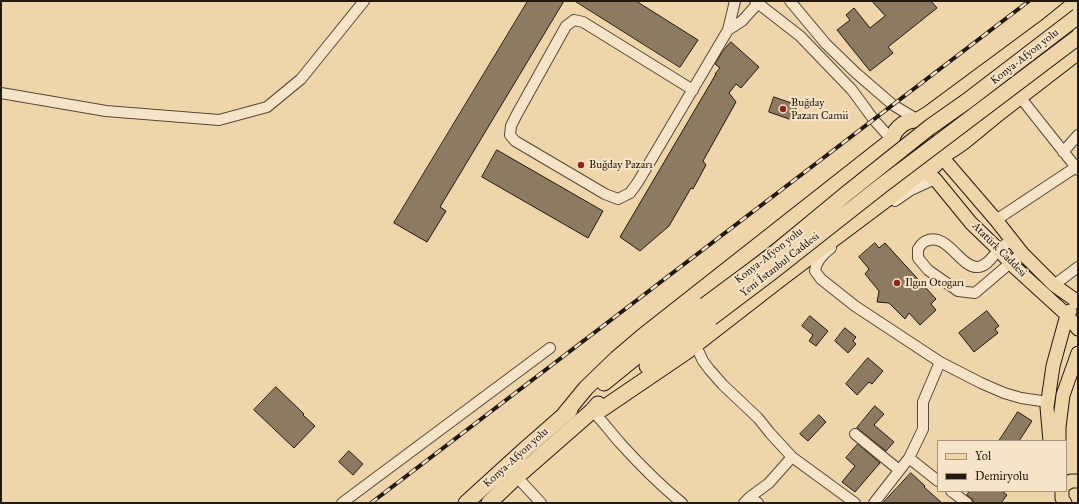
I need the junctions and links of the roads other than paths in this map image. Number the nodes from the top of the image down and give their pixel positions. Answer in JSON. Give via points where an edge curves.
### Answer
{"nodes":[{"id":1,"x":364,"y":1,"type":"edge"},
{"id":2,"x":735,"y":1,"type":"edge"},
{"id":3,"x":790,"y":1,"type":"edge"},
{"id":4,"x":1078,"y":1,"type":"edge"},
{"id":5,"x":757,"y":2,"type":"edge"},
{"id":6,"x":1078,"y":16,"type":"edge"},
{"id":7,"x":728,"y":30,"type":"junction"},
{"id":8,"x":1078,"y":37,"type":"edge"},
{"id":9,"x":1078,"y":52,"type":"edge"},
{"id":10,"x":692,"y":90,"type":"junction"},
{"id":11,"x":1,"y":93,"type":"edge"},
{"id":12,"x":1020,"y":97,"type":"junction"},
{"id":13,"x":918,"y":120,"type":"junction"},
{"id":14,"x":1078,"y":135,"type":"edge"},
{"id":15,"x":892,"y":140,"type":"junction"},
{"id":16,"x":1063,"y":152,"type":"junction"},
{"id":17,"x":941,"y":156,"type":"junction"},
{"id":18,"x":1077,"y":168,"type":"edge"},
{"id":19,"x":922,"y":171,"type":"junction"},
{"id":20,"x":935,"y":180,"type":"junction"},
{"id":21,"x":996,"y":220,"type":"junction"},
{"id":22,"x":1011,"y":240,"type":"junction"},
{"id":23,"x":999,"y":250,"type":"junction"},
{"id":24,"x":1022,"y":253,"type":"junction"},
{"id":25,"x":1010,"y":263,"type":"junction"},
{"id":26,"x":811,"y":265,"type":"junction"},
{"id":27,"x":1078,"y":267,"type":"edge"},
{"id":28,"x":1054,"y":285,"type":"junction"},
{"id":29,"x":1078,"y":302,"type":"edge"},
{"id":30,"x":708,"y":312,"type":"junction"},
{"id":31,"x":1067,"y":315,"type":"junction"},
{"id":32,"x":1078,"y":329,"type":"edge"},
{"id":33,"x":695,"y":344,"type":"junction"},
{"id":34,"x":550,"y":348,"type":"dead end"},
{"id":35,"x":1078,"y":353,"type":"edge"},
{"id":36,"x":940,"y":362,"type":"junction"},
{"id":37,"x":1048,"y":402,"type":"junction"},
{"id":38,"x":592,"y":411,"type":"junction"},
{"id":39,"x":563,"y":416,"type":"junction"},
{"id":40,"x":855,"y":434,"type":"dead end"},
{"id":41,"x":1050,"y":440,"type":"edge"},
{"id":42,"x":1059,"y":440,"type":"edge"},
{"id":43,"x":792,"y":457,"type":"junction"},
{"id":44,"x":909,"y":458,"type":"junction"},
{"id":45,"x":899,"y":470,"type":"junction"},
{"id":46,"x":517,"y":477,"type":"junction"},
{"id":47,"x":937,"y":480,"type":"edge"},
{"id":48,"x":952,"y":492,"type":"edge"},
{"id":49,"x":751,"y":501,"type":"edge"},
{"id":50,"x":342,"y":503,"type":"edge"},
{"id":51,"x":466,"y":503,"type":"edge"},
{"id":52,"x":490,"y":503,"type":"edge"},
{"id":53,"x":541,"y":503,"type":"edge"},
{"id":54,"x":682,"y":503,"type":"edge"},
{"id":55,"x":855,"y":503,"type":"edge"},
{"id":56,"x":874,"y":503,"type":"edge"},
{"id":57,"x":967,"y":503,"type":"edge"}],
"edges":[{"from":1,"to":11,"type":"street","via":[[301,78],[267,107],[219,120],[106,110]]},
{"from":2,"to":7,"type":"street"},
{"from":3,"to":13,"type":"street","via":[[826,44],[856,73],[893,105]]},
{"from":4,"to":13,"type":"highway"},
{"from":5,"to":7,"type":"street","via":[[742,21]]},
{"from":5,"to":15,"type":"street","via":[[800,36],[852,90]]},
{"from":6,"to":30,"type":"highway","name":"Konya-Afyon yolu","bridge":true,"via":[[930,127],[846,194]]},
{"from":7,"to":10,"type":"street"},
{"from":8,"to":30,"type":"highway","name":"Yeni İstanbul Caddesi","bridge":true,"via":[[772,272]]},
{"from":9,"to":12,"type":"highway"},
{"from":10,"to":10,"type":"street","via":[[638,182],[630,193],[618,198],[605,194],[515,142],[510,135],[511,126],[566,26],[574,20],[583,22]]},
{"from":12,"to":16,"type":"street"},
{"from":12,"to":17,"type":"highway"},
{"from":13,"to":15,"type":"highway","via":[[901,125]]},
{"from":13,"to":17,"type":"highway","via":[[927,122],[939,132],[943,146]]},
{"from":14,"to":16,"type":"street"},
{"from":15,"to":19,"type":"highway","via":[[892,150],[902,167]]},
{"from":15,"to":39,"type":"highway","via":[[643,336],[586,388]]},
{"from":16,"to":18,"type":"street"},
{"from":17,"to":19,"type":"highway","via":[[930,168]]},
{"from":17,"to":21,"type":"main road","name":"Atatürk Caddesi"},
{"from":18,"to":21,"type":"street"},
{"from":19,"to":20,"type":"main road","name":"Atatürk Caddesi"},
{"from":19,"to":26,"type":"highway"},
{"from":20,"to":23,"type":"main road","name":"Atatürk Caddesi","via":[[971,223]]},
{"from":20,"to":26,"type":"street","via":[[911,190],[831,248],[816,265]]},
{"from":21,"to":22,"type":"main road","name":"Atatürk Caddesi"},
{"from":22,"to":23,"type":"street"},
{"from":22,"to":24,"type":"main road","name":"Atatürk Caddesi"},
{"from":23,"to":25,"type":"main road","name":"Atatürk Caddesi"},
{"from":23,"to":25,"type":"street","via":[[986,264],[972,266],[943,241],[934,239],[925,241],[918,249],[918,258],[928,270],[958,291],[975,293]]},
{"from":24,"to":25,"type":"street"},
{"from":24,"to":28,"type":"main road","name":"Atatürk Caddesi"},
{"from":25,"to":31,"type":"main road","name":"Atatürk Caddesi"},
{"from":26,"to":33,"type":"highway"},
{"from":26,"to":36,"type":"street","via":[[821,279],[855,306]]},
{"from":27,"to":28,"type":"street"},
{"from":28,"to":29,"type":"main road","name":"Atatürk Caddesi"},
{"from":29,"to":31,"type":"main road"},
{"from":30,"to":38,"type":"highway","name":"Yeni İstanbul Caddesi"},
{"from":30,"to":39,"type":"highway","name":"Konya-Afyon yolu","via":[[641,353]]},
{"from":31,"to":32,"type":"main road","name":"Atatürk Caddesi"},
{"from":31,"to":37,"type":"main road","via":[[1053,366]]},
{"from":33,"to":38,"type":"highway","via":[[602,409]]},
{"from":33,"to":43,"type":"street","via":[[709,369],[758,418]]},
{"from":34,"to":50,"type":"street"},
{"from":35,"to":42,"type":"main road","via":[[1063,395]]},
{"from":36,"to":37,"type":"street","via":[[1004,393]]},
{"from":36,"to":44,"type":"street","via":[[923,402],[923,430]]},
{"from":37,"to":41,"type":"main road"},
{"from":38,"to":46,"type":"highway","name":"Yeni İstanbul Caddesi"},
{"from":38,"to":54,"type":"street","via":[[640,464]]},
{"from":39,"to":51,"type":"highway","name":"Konya-Afyon yolu"},
{"from":40,"to":45,"type":"street"},
{"from":43,"to":49,"type":"street"},
{"from":43,"to":55,"type":"street"},
{"from":44,"to":45,"type":"street"},
{"from":44,"to":47,"type":"street"},
{"from":45,"to":56,"type":"street"},
{"from":46,"to":52,"type":"highway","name":"Yeni İstanbul Caddesi"},
{"from":46,"to":53,"type":"street"},
{"from":48,"to":57,"type":"street"}]}
